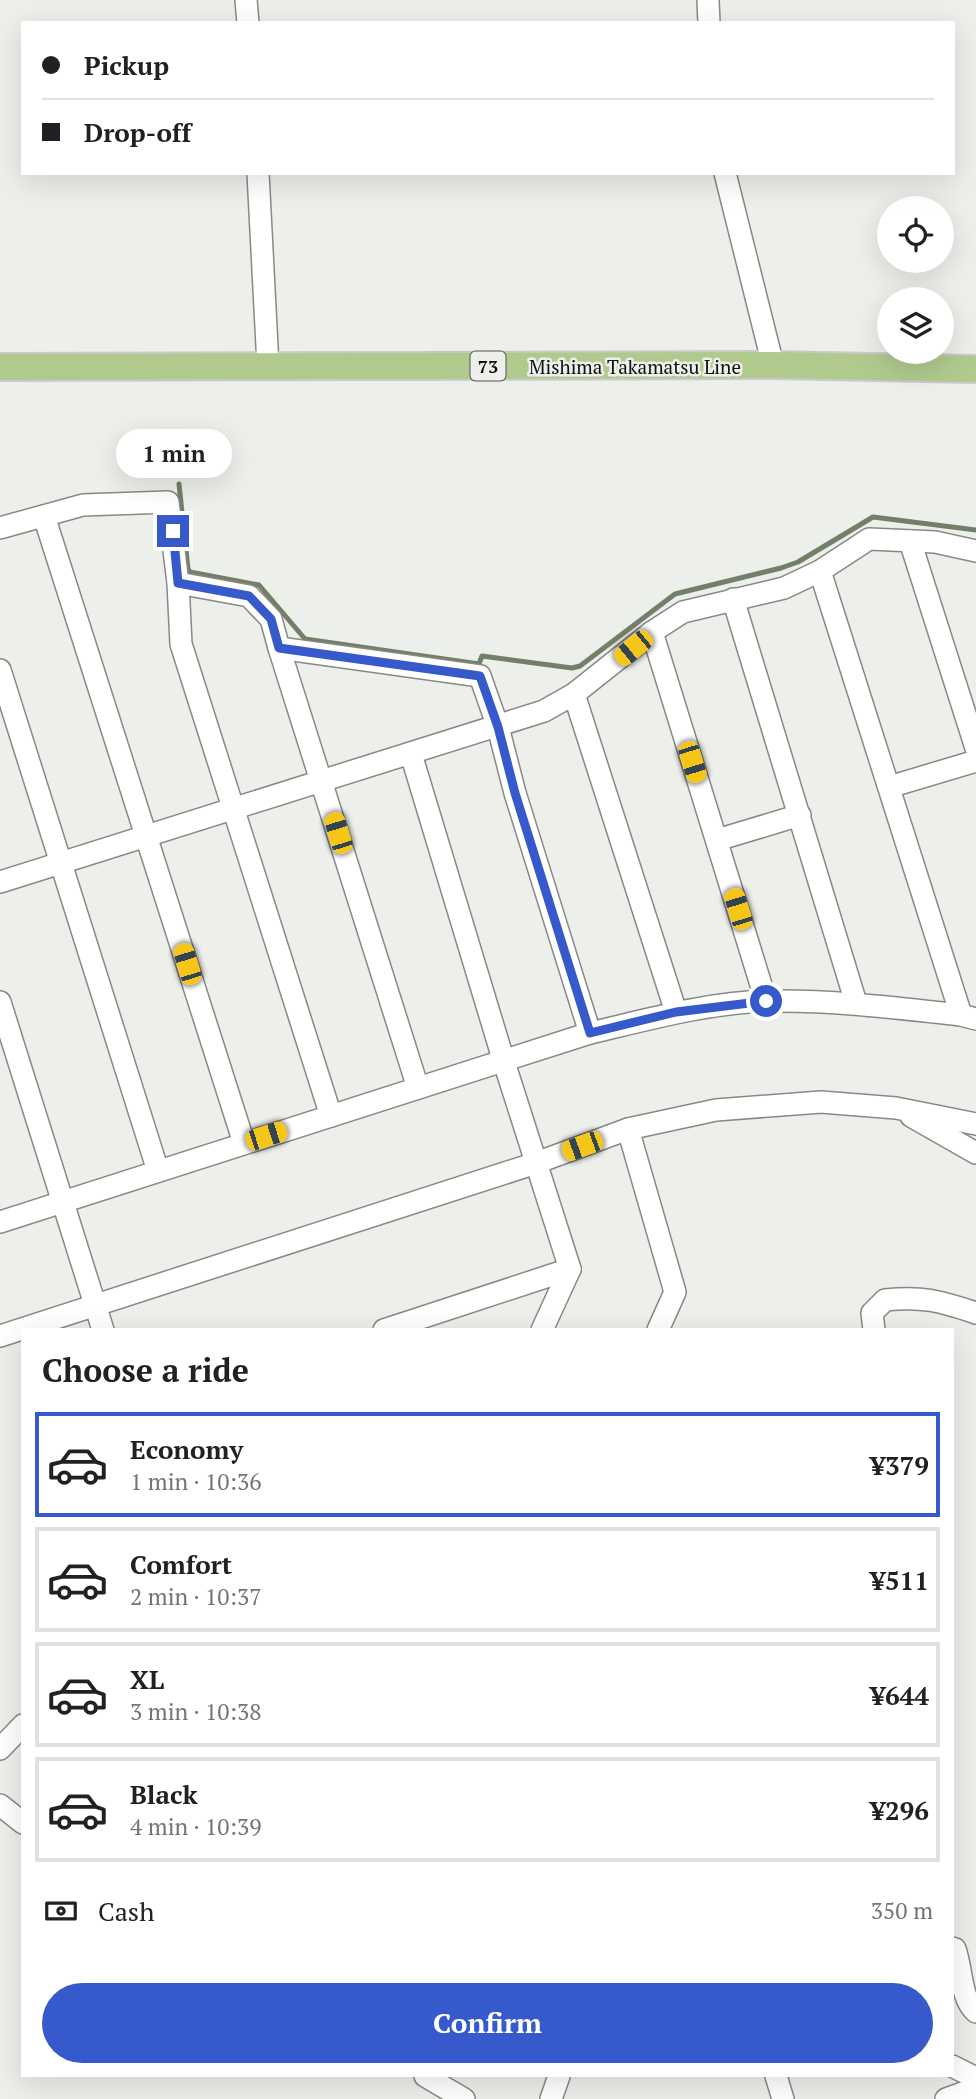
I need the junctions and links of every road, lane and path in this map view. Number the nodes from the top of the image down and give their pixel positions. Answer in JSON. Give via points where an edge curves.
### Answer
{"nodes":[{"id":1,"x":246,"y":0,"type":"edge"},
{"id":2,"x":708,"y":0,"type":"edge"},
{"id":3,"x":248,"y":21,"type":"edge"},
{"id":4,"x":709,"y":21,"type":"edge"},
{"id":5,"x":258,"y":175,"type":"edge"},
{"id":6,"x":725,"y":175,"type":"edge"},
{"id":7,"x":773,"y":365,"type":"junction"},
{"id":8,"x":268,"y":366,"type":"junction"},
{"id":9,"x":0,"y":367,"type":"edge"},
{"id":10,"x":976,"y":369,"type":"edge"},
{"id":11,"x":44,"y":516,"type":"junction"},
{"id":12,"x":0,"y":528,"type":"edge"},
{"id":13,"x":909,"y":541,"type":"junction"},
{"id":14,"x":976,"y":551,"type":"edge"},
{"id":15,"x":820,"y":571,"type":"junction"},
{"id":16,"x":178,"y":583,"type":"junction"},
{"id":17,"x":733,"y":599,"type":"junction"},
{"id":18,"x":652,"y":632,"type":"junction"},
{"id":19,"x":279,"y":648,"type":"junction"},
{"id":20,"x":0,"y":670,"type":"edge"},
{"id":21,"x":574,"y":694,"type":"junction"},
{"id":22,"x":498,"y":727,"type":"junction"},
{"id":23,"x":976,"y":748,"type":"edge"},
{"id":24,"x":411,"y":754,"type":"junction"},
{"id":25,"x":976,"y":761,"type":"edge"},
{"id":26,"x":322,"y":782,"type":"junction"},
{"id":27,"x":889,"y":787,"type":"junction"},
{"id":28,"x":233,"y":810,"type":"junction"},
{"id":29,"x":800,"y":815,"type":"junction"},
{"id":30,"x":146,"y":837,"type":"junction"},
{"id":31,"x":717,"y":840,"type":"junction"},
{"id":32,"x":61,"y":863,"type":"junction"},
{"id":33,"x":0,"y":882,"type":"edge"},
{"id":34,"x":766,"y":1001,"type":"junction"},
{"id":35,"x":0,"y":1002,"type":"edge"},
{"id":36,"x":856,"y":1003,"type":"junction"},
{"id":37,"x":676,"y":1012,"type":"junction"},
{"id":38,"x":968,"y":1017,"type":"edge"},
{"id":39,"x":590,"y":1033,"type":"junction"},
{"id":40,"x":504,"y":1062,"type":"junction"},
{"id":41,"x":418,"y":1088,"type":"junction"},
{"id":42,"x":896,"y":1108,"type":"junction"},
{"id":43,"x":331,"y":1116,"type":"junction"},
{"id":44,"x":976,"y":1124,"type":"edge"},
{"id":45,"x":628,"y":1129,"type":"junction"},
{"id":46,"x":244,"y":1143,"type":"junction"},
{"id":47,"x":976,"y":1153,"type":"edge"},
{"id":48,"x":536,"y":1163,"type":"junction"},
{"id":49,"x":158,"y":1171,"type":"junction"},
{"id":50,"x":63,"y":1201,"type":"junction"},
{"id":51,"x":0,"y":1222,"type":"edge"},
{"id":52,"x":570,"y":1269,"type":"junction"},
{"id":53,"x":96,"y":1305,"type":"junction"},
{"id":54,"x":976,"y":1313,"type":"edge"},
{"id":55,"x":429,"y":1322,"type":"edge"},
{"id":56,"x":25,"y":1328,"type":"edge"},
{"id":57,"x":102,"y":1328,"type":"edge"},
{"id":58,"x":395,"y":1328,"type":"edge"},
{"id":59,"x":543,"y":1328,"type":"edge"},
{"id":60,"x":659,"y":1328,"type":"edge"},
{"id":61,"x":874,"y":1328,"type":"edge"},
{"id":62,"x":21,"y":1329,"type":"edge"},
{"id":63,"x":0,"y":1336,"type":"edge"},
{"id":64,"x":21,"y":1727,"type":"edge"},
{"id":65,"x":0,"y":1749,"type":"edge"},
{"id":66,"x":0,"y":1805,"type":"edge"},
{"id":67,"x":21,"y":1821,"type":"edge"},
{"id":68,"x":962,"y":1952,"type":"edge"},
{"id":69,"x":976,"y":2012,"type":"edge"},
{"id":70,"x":954,"y":2067,"type":"edge"},
{"id":71,"x":559,"y":2077,"type":"edge"},
{"id":72,"x":776,"y":2077,"type":"edge"},
{"id":73,"x":434,"y":2078,"type":"edge"},
{"id":74,"x":976,"y":2078,"type":"edge"},
{"id":75,"x":976,"y":2088,"type":"edge"},
{"id":76,"x":464,"y":2099,"type":"edge"},
{"id":77,"x":551,"y":2099,"type":"edge"},
{"id":78,"x":783,"y":2099,"type":"edge"},
{"id":79,"x":946,"y":2099,"type":"edge"}],
"edges":[{"from":1,"to":3,"type":"street"},
{"from":2,"to":4,"type":"street"},
{"from":5,"to":8,"type":"street"},
{"from":6,"to":7,"type":"street"},
{"from":7,"to":8,"type":"main road","name":"Mishima Takamatsu Line","number":"73"},
{"from":7,"to":10,"type":"main road","name":"Mishima Takamatsu Line","number":"73"},
{"from":8,"to":9,"type":"main road","name":"Mishima Takamatsu Line","number":"73"},
{"from":11,"to":12,"type":"street"},
{"from":11,"to":16,"type":"street","via":[[83,505],[168,502]]},
{"from":11,"to":30,"type":"street"},
{"from":13,"to":14,"type":"street"},
{"from":13,"to":15,"type":"street","via":[[869,539]]},
{"from":13,"to":23,"type":"street"},
{"from":15,"to":17,"type":"street","via":[[784,588]]},
{"from":15,"to":27,"type":"street"},
{"from":16,"to":19,"type":"street","via":[[249,596],[271,619]]},
{"from":16,"to":28,"type":"street","via":[[181,644]]},
{"from":17,"to":18,"type":"street","via":[[683,612]]},
{"from":17,"to":29,"type":"street"},
{"from":18,"to":21,"type":"street"},
{"from":18,"to":31,"type":"street"},
{"from":19,"to":22,"type":"street","via":[[480,676]]},
{"from":19,"to":26,"type":"street"},
{"from":20,"to":32,"type":"street"},
{"from":21,"to":22,"type":"street","via":[[544,711]]},
{"from":21,"to":37,"type":"street"},
{"from":22,"to":24,"type":"street"},
{"from":22,"to":39,"type":"street"},
{"from":24,"to":26,"type":"street"},
{"from":24,"to":40,"type":"street"},
{"from":25,"to":27,"type":"street"},
{"from":26,"to":28,"type":"street"},
{"from":26,"to":41,"type":"street"},
{"from":27,"to":38,"type":"street"},
{"from":28,"to":30,"type":"street"},
{"from":28,"to":43,"type":"street"},
{"from":29,"to":31,"type":"street"},
{"from":29,"to":36,"type":"street"},
{"from":30,"to":32,"type":"street"},
{"from":30,"to":46,"type":"street"},
{"from":31,"to":34,"type":"street"},
{"from":32,"to":33,"type":"street"},
{"from":32,"to":49,"type":"street"},
{"from":34,"to":36,"type":"street"},
{"from":34,"to":37,"type":"street"},
{"from":35,"to":50,"type":"street"},
{"from":36,"to":38,"type":"street"},
{"from":37,"to":39,"type":"street"},
{"from":39,"to":40,"type":"street"},
{"from":40,"to":41,"type":"street"},
{"from":40,"to":48,"type":"street"},
{"from":41,"to":43,"type":"street"},
{"from":42,"to":44,"type":"street"},
{"from":42,"to":45,"type":"street","via":[[796,1102],[716,1110]]},
{"from":42,"to":47,"type":"street"},
{"from":43,"to":46,"type":"street"},
{"from":45,"to":48,"type":"street"},
{"from":45,"to":60,"type":"street","via":[[675,1292]]},
{"from":46,"to":49,"type":"street"},
{"from":48,"to":52,"type":"street"},
{"from":48,"to":53,"type":"street"},
{"from":49,"to":50,"type":"street"},
{"from":50,"to":51,"type":"street"},
{"from":50,"to":53,"type":"street"},
{"from":52,"to":55,"type":"street"},
{"from":52,"to":59,"type":"street"},
{"from":53,"to":56,"type":"street"},
{"from":53,"to":57,"type":"street"},
{"from":54,"to":61,"type":"street","via":[[938,1300],[884,1300],[872,1313]]},
{"from":55,"to":58,"type":"street"},
{"from":62,"to":63,"type":"street"},
{"from":64,"to":65,"type":"street"},
{"from":66,"to":67,"type":"street"},
{"from":68,"to":69,"type":"street","via":[[966,1994]]},
{"from":70,"to":74,"type":"street"},
{"from":71,"to":77,"type":"street"},
{"from":72,"to":78,"type":"street"},
{"from":73,"to":76,"type":"street"},
{"from":75,"to":79,"type":"street"}]}
